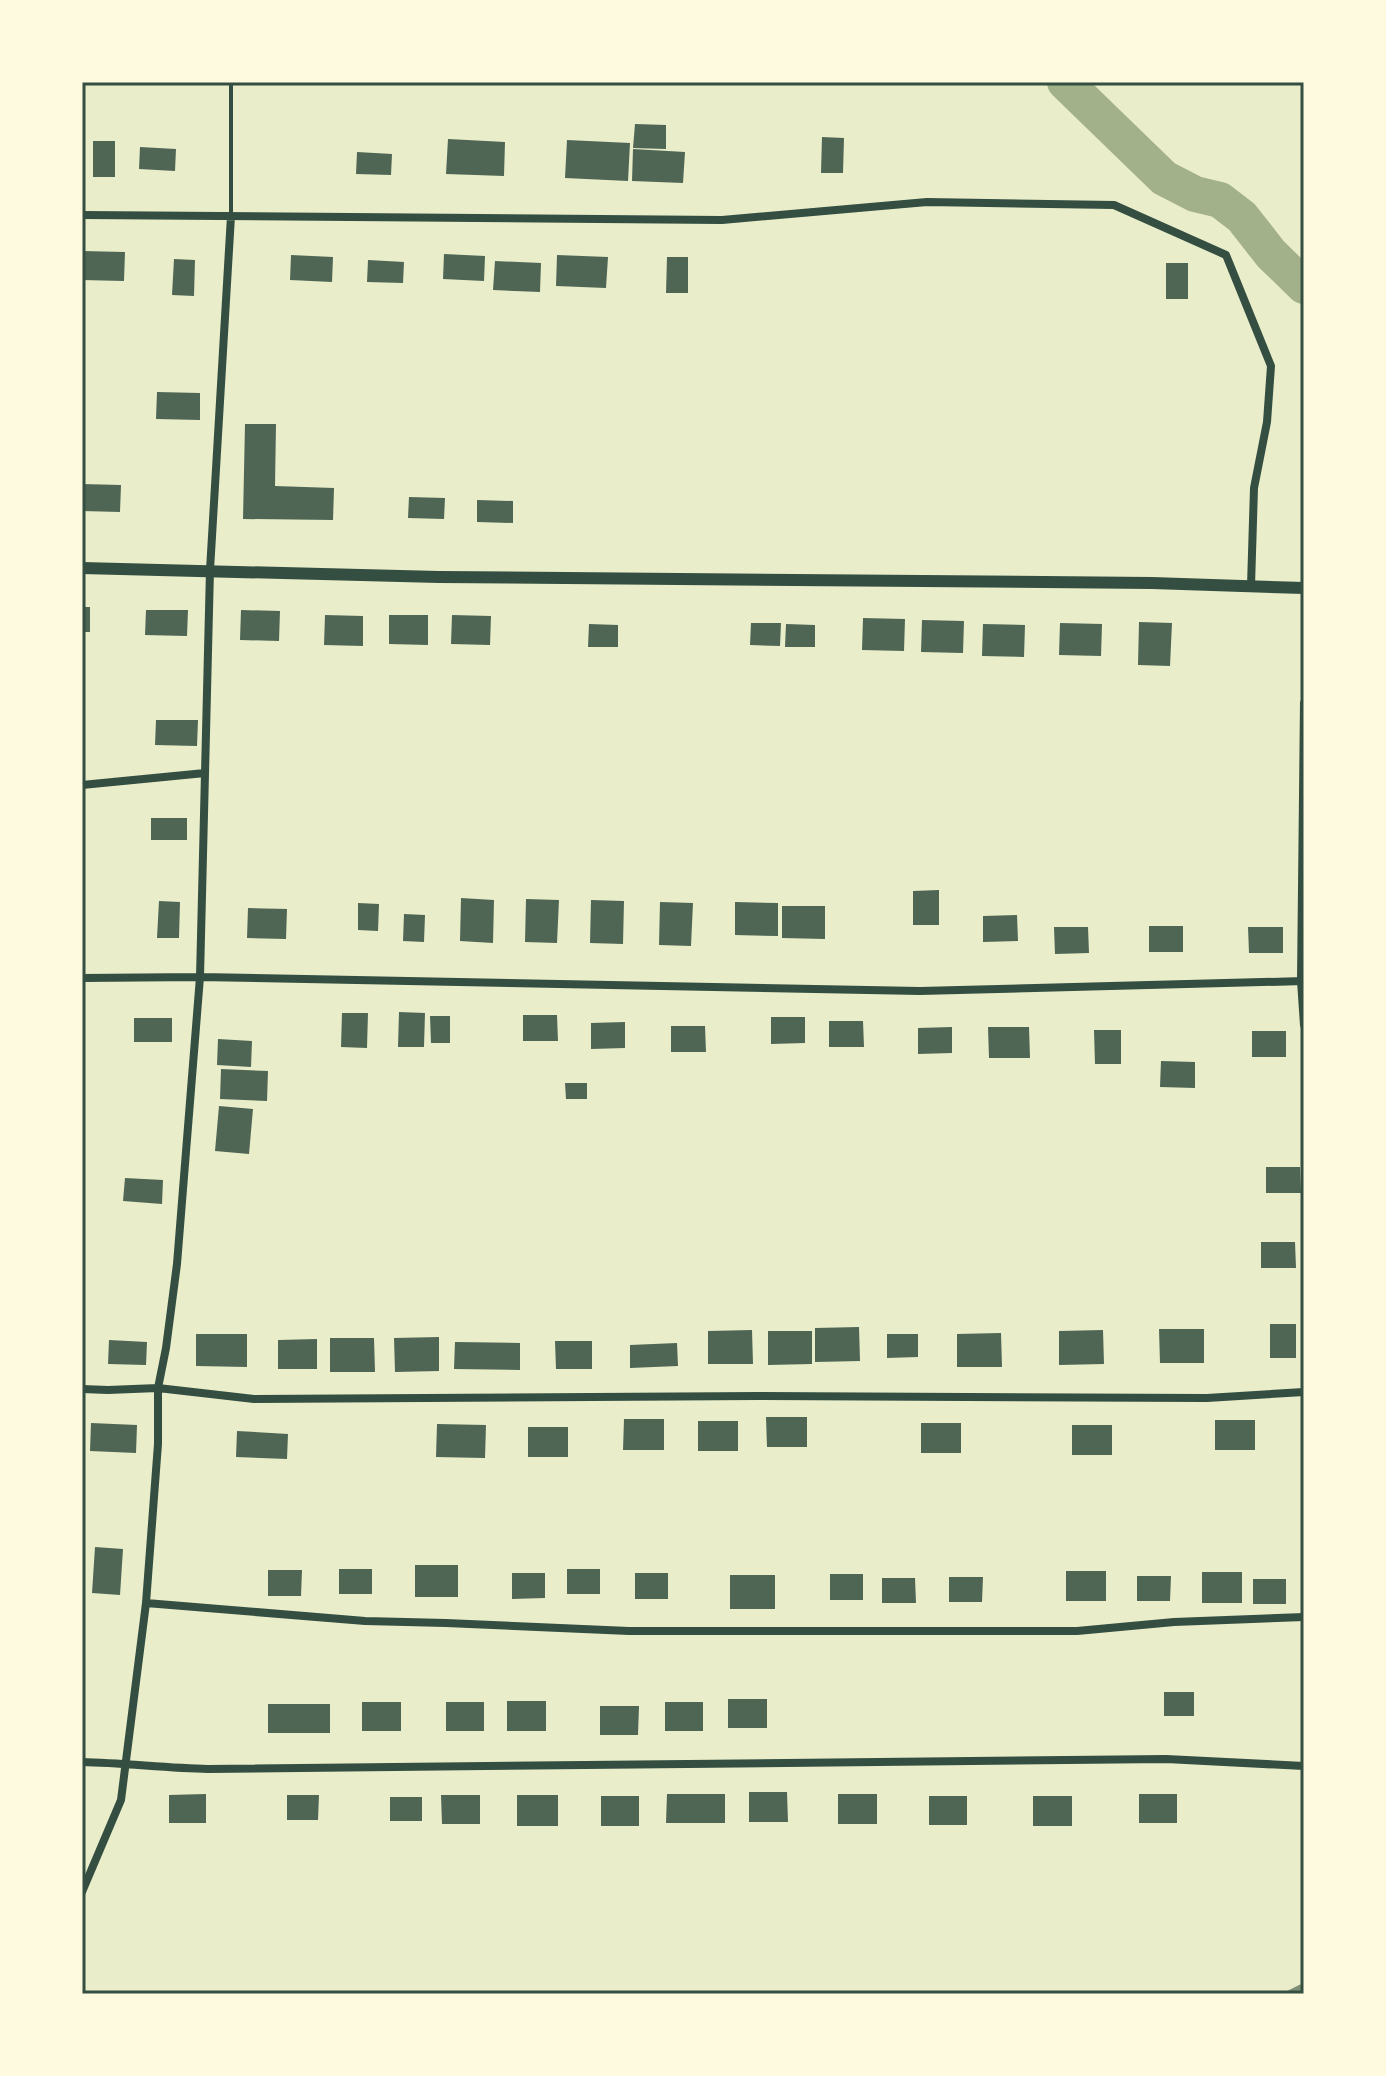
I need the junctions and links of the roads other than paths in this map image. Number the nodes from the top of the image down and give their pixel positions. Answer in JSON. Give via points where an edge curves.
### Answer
{"nodes":[{"id":1,"x":231,"y":82,"type":"edge"},
{"id":2,"x":82,"y":215,"type":"edge"},
{"id":3,"x":231,"y":216,"type":"junction"},
{"id":4,"x":82,"y":568,"type":"edge"},
{"id":5,"x":210,"y":570,"type":"junction"},
{"id":6,"x":1251,"y":586,"type":"junction"},
{"id":7,"x":1304,"y":588,"type":"edge"},
{"id":8,"x":1304,"y":703,"type":"edge"},
{"id":9,"x":205,"y":773,"type":"junction"},
{"id":10,"x":82,"y":785,"type":"edge"},
{"id":11,"x":200,"y":977,"type":"junction"},
{"id":12,"x":82,"y":978,"type":"edge"},
{"id":13,"x":1302,"y":981,"type":"edge"},
{"id":14,"x":1304,"y":1025,"type":"edge"},
{"id":15,"x":158,"y":1388,"type":"junction"},
{"id":16,"x":82,"y":1389,"type":"edge"},
{"id":17,"x":1304,"y":1392,"type":"edge"},
{"id":18,"x":146,"y":1603,"type":"junction"},
{"id":19,"x":1304,"y":1617,"type":"edge"},
{"id":20,"x":82,"y":1762,"type":"edge"},
{"id":21,"x":126,"y":1763,"type":"junction"},
{"id":22,"x":1304,"y":1766,"type":"edge"},
{"id":23,"x":82,"y":1892,"type":"edge"}],
"edges":[{"from":1,"to":3,"type":"lane"},
{"from":2,"to":3,"type":"street"},
{"from":3,"to":5,"type":"street"},
{"from":3,"to":6,"type":"street","via":[[722,220],[927,202],[1114,205],[1226,255],[1271,366],[1254,488]]},
{"from":4,"to":5,"type":"main road"},
{"from":5,"to":6,"type":"main road"},
{"from":5,"to":9,"type":"street"},
{"from":6,"to":7,"type":"main road"},
{"from":8,"to":13,"type":"street"},
{"from":9,"to":10,"type":"street"},
{"from":9,"to":11,"type":"street"},
{"from":11,"to":12,"type":"street"},
{"from":11,"to":13,"type":"street","via":[[920,991]]},
{"from":11,"to":15,"type":"street","via":[[177,1264]]},
{"from":13,"to":14,"type":"street"},
{"from":15,"to":16,"type":"street"},
{"from":15,"to":17,"type":"street","via":[[254,1399],[1207,1398]]},
{"from":15,"to":18,"type":"street"},
{"from":18,"to":19,"type":"street","via":[[365,1621],[629,1631],[1077,1631]]},
{"from":18,"to":21,"type":"street"},
{"from":20,"to":21,"type":"street"},
{"from":21,"to":22,"type":"street","via":[[208,1769],[1166,1759]]},
{"from":21,"to":23,"type":"street","via":[[121,1800]]}]}
